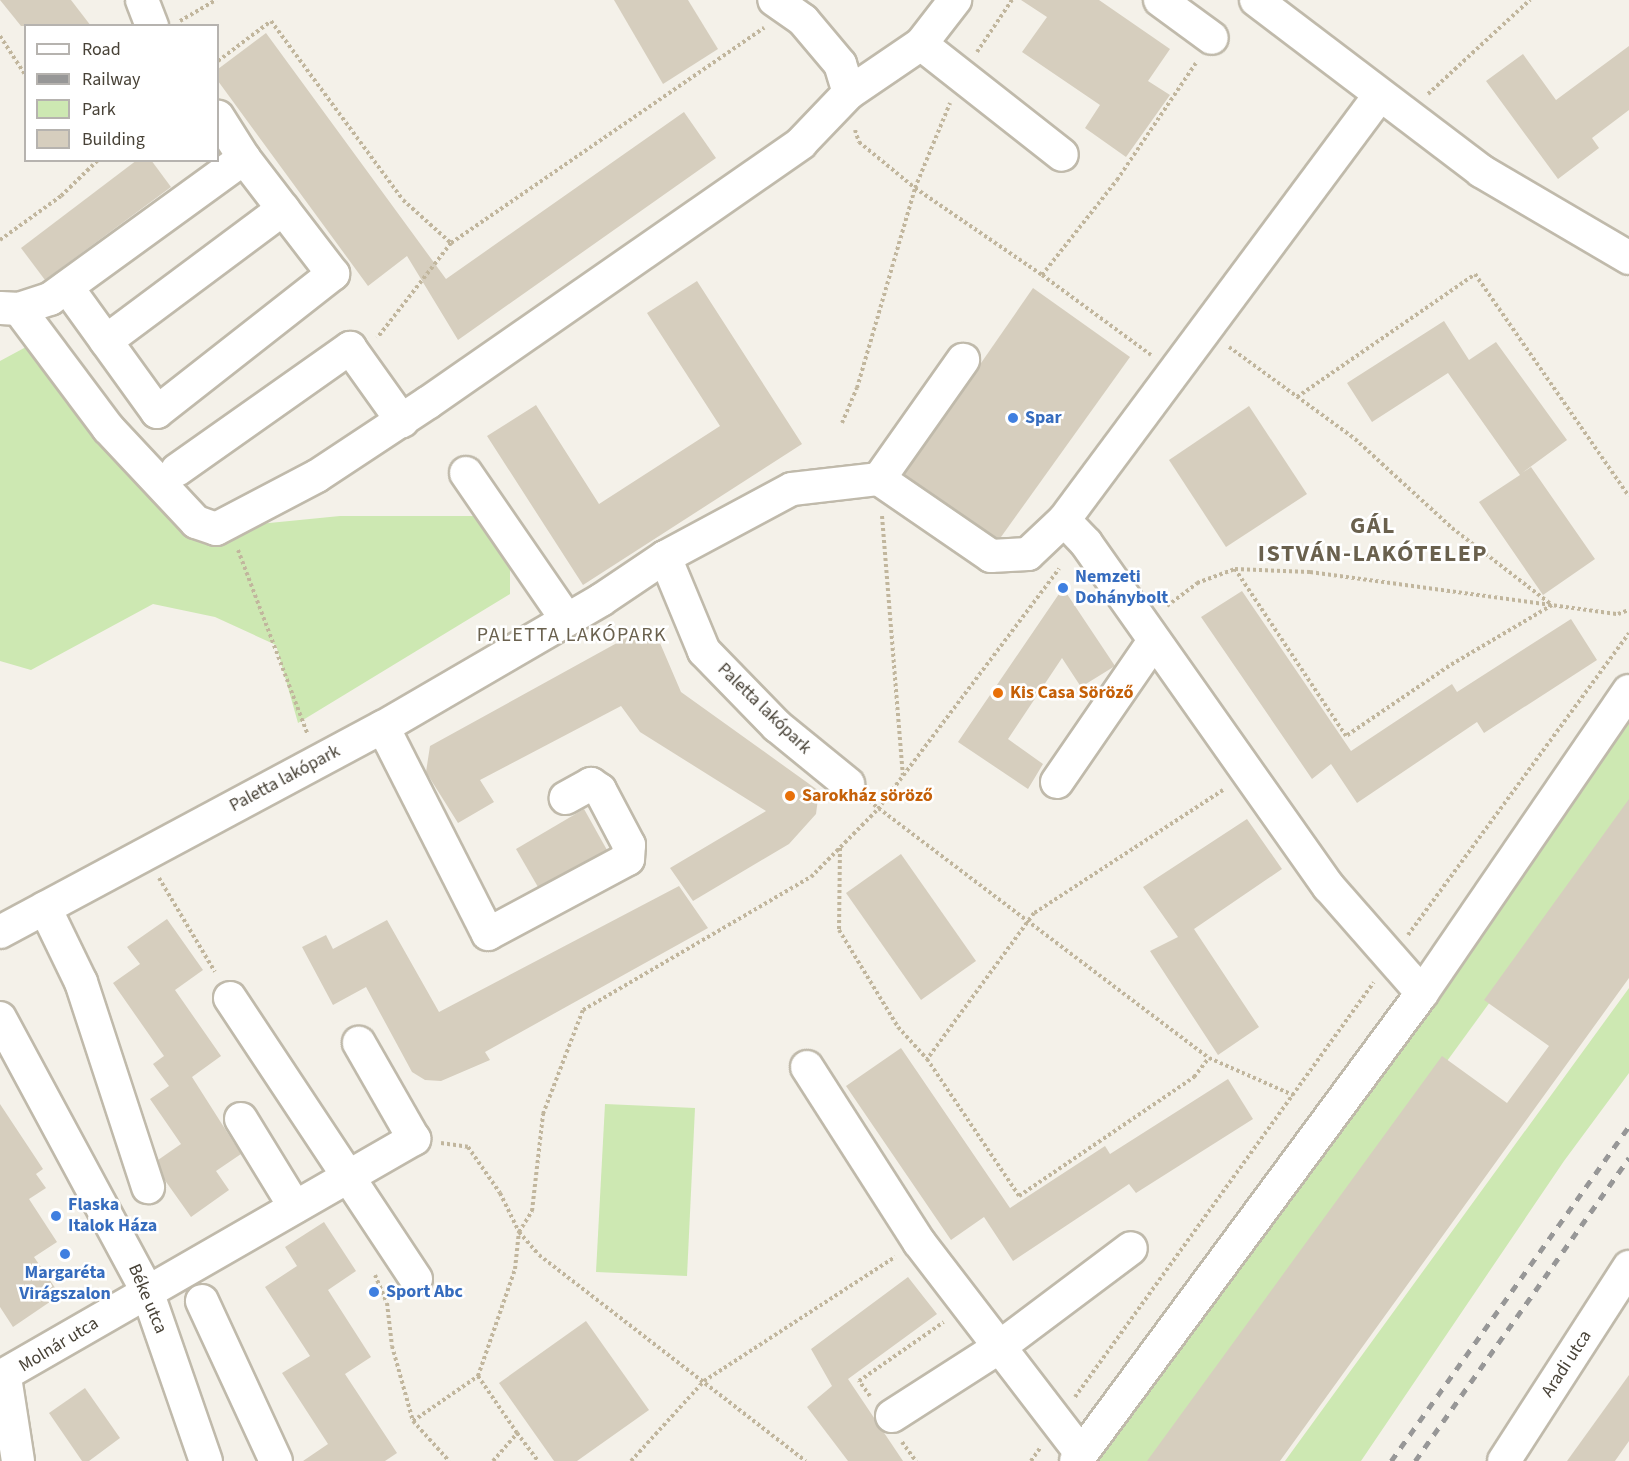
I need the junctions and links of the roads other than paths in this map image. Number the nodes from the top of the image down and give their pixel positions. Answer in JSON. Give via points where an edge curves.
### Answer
{"nodes":[{"id":1,"x":142,"y":0,"type":"edge"},
{"id":2,"x":955,"y":0,"type":"edge"},
{"id":3,"x":1160,"y":0,"type":"edge"},
{"id":4,"x":1256,"y":0,"type":"edge"},
{"id":5,"x":781,"y":5,"type":"edge"},
{"id":6,"x":151,"y":24,"type":"edge"},
{"id":7,"x":1212,"y":38,"type":"road end"},
{"id":8,"x":921,"y":44,"type":"junction"},
{"id":9,"x":846,"y":95,"type":"junction"},
{"id":10,"x":1379,"y":96,"type":"junction"},
{"id":11,"x":219,"y":119,"type":"edge"},
{"id":12,"x":1062,"y":155,"type":"dead end"},
{"id":13,"x":243,"y":158,"type":"junction"},
{"id":14,"x":283,"y":209,"type":"junction"},
{"id":15,"x":1629,"y":258,"type":"edge"},
{"id":16,"x":67,"y":287,"type":"junction"},
{"id":17,"x":10,"y":308,"type":"edge"},
{"id":18,"x":106,"y":341,"type":"junction"},
{"id":19,"x":963,"y":360,"type":"dead end"},
{"id":20,"x":402,"y":421,"type":"junction"},
{"id":21,"x":177,"y":470,"type":"dead end"},
{"id":22,"x":466,"y":473,"type":"dead end"},
{"id":23,"x":879,"y":479,"type":"junction"},
{"id":24,"x":1064,"y":520,"type":"junction"},
{"id":25,"x":664,"y":557,"type":"junction"},
{"id":26,"x":567,"y":620,"type":"junction"},
{"id":27,"x":1148,"y":633,"type":"junction"},
{"id":28,"x":1629,"y":691,"type":"edge"},
{"id":29,"x":383,"y":727,"type":"junction"},
{"id":30,"x":1057,"y":782,"type":"dead end"},
{"id":31,"x":848,"y":784,"type":"road end"},
{"id":32,"x":566,"y":798,"type":"dead end"},
{"id":33,"x":45,"y":908,"type":"junction"},
{"id":34,"x":0,"y":932,"type":"edge"},
{"id":35,"x":1422,"y":993,"type":"junction"},
{"id":36,"x":230,"y":998,"type":"road end"},
{"id":37,"x":0,"y":1018,"type":"edge"},
{"id":38,"x":358,"y":1042,"type":"dead end"},
{"id":39,"x":807,"y":1067,"type":"dead end"},
{"id":40,"x":241,"y":1119,"type":"dead end"},
{"id":41,"x":349,"y":1176,"type":"junction"},
{"id":42,"x":148,"y":1187,"type":"dead end"},
{"id":43,"x":295,"y":1207,"type":"junction"},
{"id":44,"x":1131,"y":1248,"type":"dead end"},
{"id":45,"x":1629,"y":1267,"type":"edge"},
{"id":46,"x":416,"y":1279,"type":"dead end"},
{"id":47,"x":147,"y":1291,"type":"junction"},
{"id":48,"x":202,"y":1301,"type":"dead end"},
{"id":49,"x":998,"y":1348,"type":"junction"},
{"id":50,"x":3,"y":1377,"type":"edge"},
{"id":51,"x":892,"y":1416,"type":"dead end"},
{"id":52,"x":1079,"y":1457,"type":"edge"},
{"id":53,"x":18,"y":1461,"type":"edge"},
{"id":54,"x":206,"y":1461,"type":"edge"},
{"id":55,"x":276,"y":1461,"type":"edge"},
{"id":56,"x":1504,"y":1461,"type":"edge"}],
"edges":[{"from":1,"to":6,"type":"street"},
{"from":2,"to":8,"type":"street"},
{"from":3,"to":7,"type":"street"},
{"from":4,"to":10,"type":"street"},
{"from":5,"to":9,"type":"street","via":[[803,20],[840,64]]},
{"from":8,"to":9,"type":"street"},
{"from":8,"to":12,"type":"street"},
{"from":9,"to":20,"type":"street","via":[[801,143]]},
{"from":10,"to":15,"type":"street","via":[[1481,171]]},
{"from":10,"to":24,"type":"street"},
{"from":11,"to":13,"type":"street"},
{"from":13,"to":14,"type":"street"},
{"from":13,"to":16,"type":"street"},
{"from":14,"to":18,"type":"street"},
{"from":14,"to":18,"type":"street","via":[[333,273],[157,412]]},
{"from":16,"to":17,"type":"street"},
{"from":16,"to":18,"type":"street"},
{"from":17,"to":20,"type":"street","via":[[108,428],[196,522],[216,529],[309,481]]},
{"from":19,"to":23,"type":"street"},
{"from":20,"to":21,"type":"street","via":[[350,348]]},
{"from":22,"to":26,"type":"street"},
{"from":23,"to":24,"type":"street","via":[[991,556],[1028,554]]},
{"from":23,"to":25,"type":"street","name":"Paletta lakópark","via":[[792,489]]},
{"from":24,"to":27,"type":"street","via":[[1086,543]]},
{"from":25,"to":26,"type":"street","name":"Paletta lakópark"},
{"from":25,"to":31,"type":"street","name":"Paletta lakópark","via":[[704,651],[777,726]]},
{"from":26,"to":29,"type":"street","name":"Paletta lakópark"},
{"from":27,"to":30,"type":"street"},
{"from":27,"to":35,"type":"street","via":[[1329,887]]},
{"from":28,"to":35,"type":"street"},
{"from":29,"to":32,"type":"street","via":[[488,934],[628,859],[629,845],[600,790],[591,784]]},
{"from":29,"to":33,"type":"street","name":"Paletta lakópark"},
{"from":33,"to":34,"type":"street","name":"Paletta lakópark"},
{"from":33,"to":42,"type":"street","via":[[81,982]]},
{"from":35,"to":52,"type":"street"},
{"from":36,"to":41,"type":"street"},
{"from":37,"to":47,"type":"street","name":"Béke utca"},
{"from":38,"to":41,"type":"street","name":"Molnár utca","via":[[414,1139]]},
{"from":39,"to":49,"type":"street","via":[[919,1242]]},
{"from":40,"to":43,"type":"street"},
{"from":41,"to":43,"type":"street","name":"Molnár utca"},
{"from":41,"to":46,"type":"street"},
{"from":43,"to":47,"type":"street","name":"Molnár utca"},
{"from":44,"to":49,"type":"street"},
{"from":45,"to":56,"type":"street","name":"Aradi utca"},
{"from":47,"to":50,"type":"street","name":"Molnár utca"},
{"from":47,"to":54,"type":"street","name":"Béke utca"},
{"from":48,"to":55,"type":"street"},
{"from":49,"to":51,"type":"street"},
{"from":49,"to":52,"type":"street"},
{"from":50,"to":53,"type":"street"}]}
